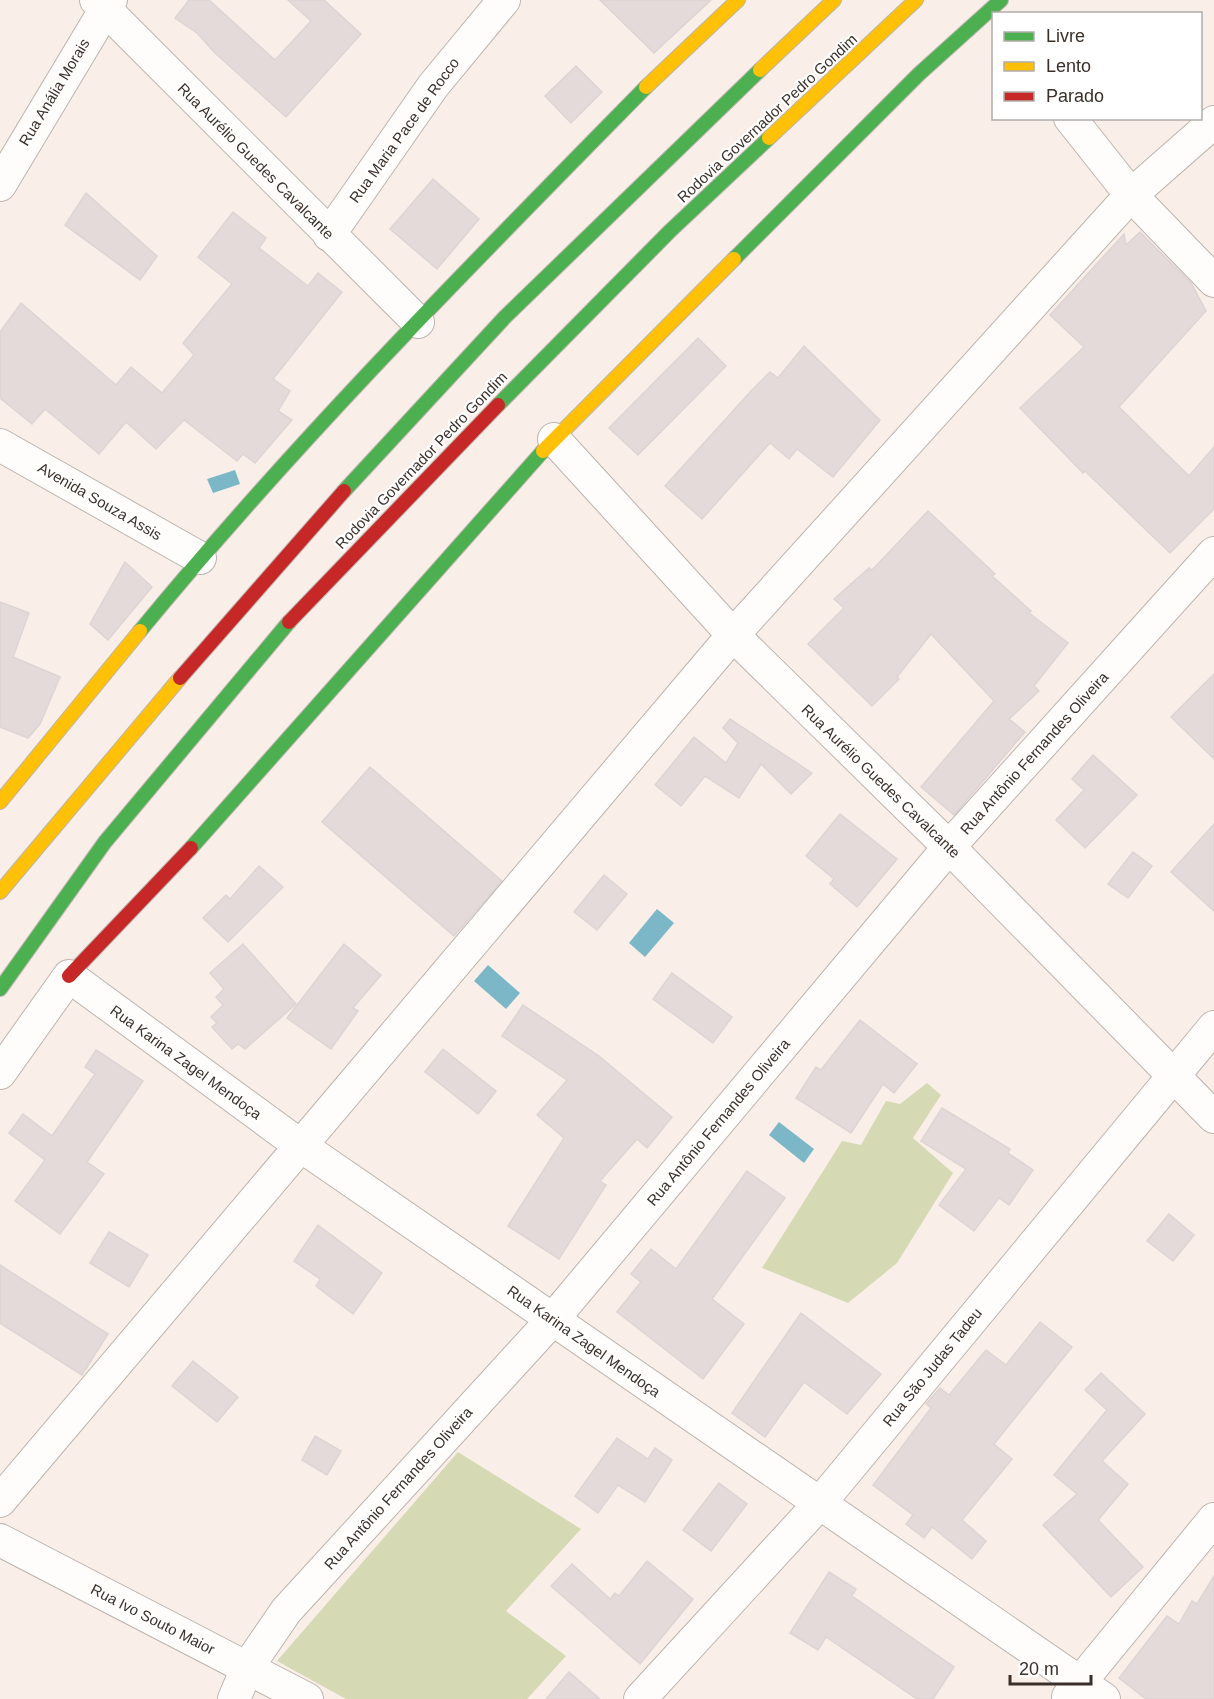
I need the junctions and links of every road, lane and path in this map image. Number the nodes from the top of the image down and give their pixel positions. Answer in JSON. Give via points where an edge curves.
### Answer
{"nodes":[{"id":1,"x":504,"y":0,"type":"edge"},
{"id":2,"x":738,"y":0,"type":"edge"},
{"id":3,"x":834,"y":0,"type":"edge"},
{"id":4,"x":916,"y":0,"type":"edge"},
{"id":5,"x":103,"y":3,"type":"edge"},
{"id":6,"x":992,"y":17,"type":"edge"},
{"id":7,"x":1072,"y":120,"type":"edge"},
{"id":8,"x":1214,"y":122,"type":"edge"},
{"id":9,"x":0,"y":185,"type":"edge"},
{"id":10,"x":1131,"y":195,"type":"junction"},
{"id":11,"x":329,"y":235,"type":"junction"},
{"id":12,"x":1214,"y":281,"type":"edge"},
{"id":13,"x":418,"y":322,"type":"junction"},
{"id":14,"x":554,"y":439,"type":"junction"},
{"id":15,"x":0,"y":445,"type":"edge"},
{"id":16,"x":1214,"y":553,"type":"edge"},
{"id":17,"x":200,"y":558,"type":"junction"},
{"id":18,"x":733,"y":635,"type":"junction"},
{"id":19,"x":0,"y":802,"type":"edge"},
{"id":20,"x":949,"y":847,"type":"junction"},
{"id":21,"x":0,"y":892,"type":"edge"},
{"id":22,"x":69,"y":976,"type":"junction"},
{"id":23,"x":0,"y":989,"type":"edge"},
{"id":24,"x":1214,"y":1027,"type":"edge"},
{"id":25,"x":0,"y":1073,"type":"edge"},
{"id":26,"x":1173,"y":1075,"type":"junction"},
{"id":27,"x":1214,"y":1117,"type":"edge"},
{"id":28,"x":301,"y":1146,"type":"junction"},
{"id":29,"x":553,"y":1319,"type":"junction"},
{"id":30,"x":0,"y":1501,"type":"edge"},
{"id":31,"x":820,"y":1503,"type":"junction"},
{"id":32,"x":1214,"y":1520,"type":"edge"},
{"id":33,"x":0,"y":1540,"type":"edge"},
{"id":34,"x":247,"y":1668,"type":"junction"},
{"id":35,"x":1084,"y":1694,"type":"edge"},
{"id":36,"x":234,"y":1699,"type":"edge"},
{"id":37,"x":307,"y":1699,"type":"edge"},
{"id":38,"x":640,"y":1699,"type":"edge"}],
"edges":[{"from":1,"to":11,"type":"street","name":"Rua Maria Pace de Rocco","via":[[433,86]]},
{"from":2,"to":13,"type":"main road","via":[[652,81]]},
{"from":3,"to":21,"type":"main road","via":[[626,198],[460,364],[247,598]]},
{"from":4,"to":23,"type":"main road","name":"Rodovia Governador Pedro Gondim","via":[[670,231],[397,507],[279,633],[105,842]]},
{"from":5,"to":9,"type":"street","name":"Rua Anália Morais"},
{"from":5,"to":11,"type":"street","name":"Rua Aurélio Guedes Cavalcante"},
{"from":6,"to":14,"type":"main road","via":[[919,74]]},
{"from":7,"to":10,"type":"street"},
{"from":8,"to":10,"type":"street"},
{"from":10,"to":12,"type":"street"},
{"from":10,"to":18,"type":"street"},
{"from":11,"to":13,"type":"street","name":"Rua Aurélio Guedes Cavalcante"},
{"from":13,"to":17,"type":"main road"},
{"from":14,"to":18,"type":"street","name":"Rua Aurélio Guedes Cavalcante"},
{"from":14,"to":22,"type":"main road","via":[[220,817]]},
{"from":15,"to":17,"type":"street","name":"Avenida Souza Assis"},
{"from":16,"to":20,"type":"street","name":"Rua Antônio Fernandes Oliveira"},
{"from":17,"to":19,"type":"main road"},
{"from":18,"to":20,"type":"street","name":"Rua Aurélio Guedes Cavalcante"},
{"from":18,"to":28,"type":"street"},
{"from":20,"to":26,"type":"street","name":"Rua Aurélio Guedes Cavalcante"},
{"from":20,"to":29,"type":"street","name":"Rua Antônio Fernandes Oliveira"},
{"from":22,"to":25,"type":"street"},
{"from":22,"to":28,"type":"street","name":"Rua Karina Zagel Mendoça"},
{"from":24,"to":26,"type":"street","name":"Rua São Judas Tadeu"},
{"from":26,"to":27,"type":"street","name":"Rua Aurélio Guedes Cavalcante"},
{"from":26,"to":31,"type":"street","name":"Rua São Judas Tadeu"},
{"from":28,"to":29,"type":"street","name":"Rua Karina Zagel Mendoça"},
{"from":28,"to":30,"type":"street"},
{"from":29,"to":31,"type":"street","name":"Rua Karina Zagel Mendoça"},
{"from":29,"to":34,"type":"street","name":"Rua Antônio Fernandes Oliveira","via":[[286,1611]]},
{"from":31,"to":35,"type":"street","name":"Rua Karina Zagel Mendoça"},
{"from":31,"to":38,"type":"street","name":"Rua São Judas Tadeu"},
{"from":32,"to":35,"type":"street"},
{"from":33,"to":34,"type":"street","name":"Rua Ivo Souto Maior"},
{"from":34,"to":36,"type":"street","name":"Rua Antônio Fernandes Oliveira"},
{"from":34,"to":37,"type":"street","name":"Rua Ivo Souto Maior"}]}
